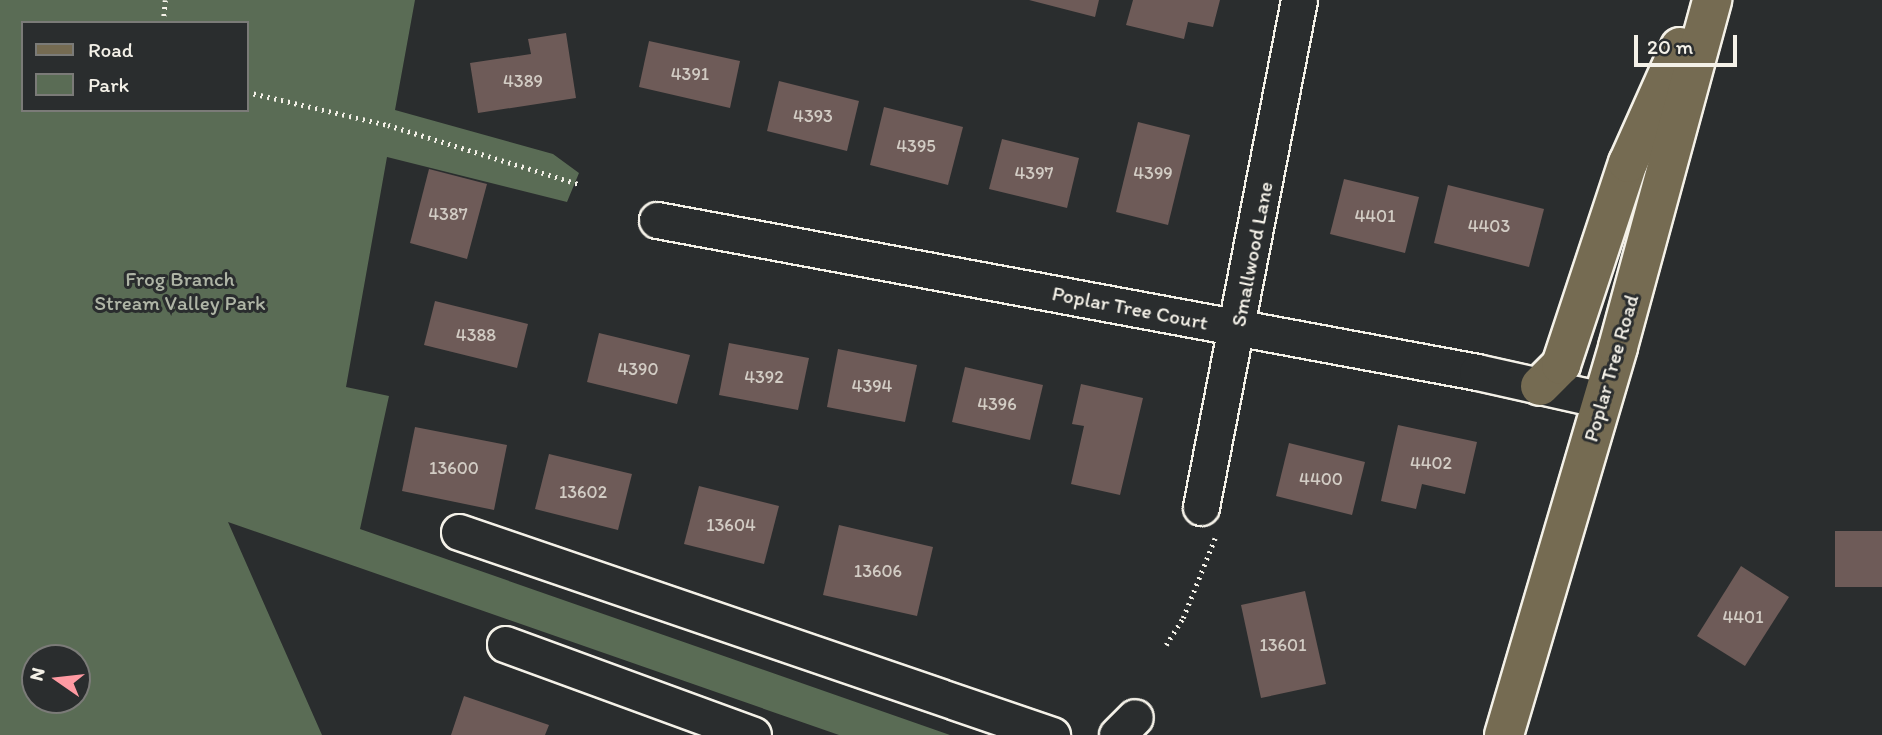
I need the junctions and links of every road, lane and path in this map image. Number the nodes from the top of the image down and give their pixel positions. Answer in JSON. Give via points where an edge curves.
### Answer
{"nodes":[{"id":1,"x":165,"y":0,"type":"edge"},
{"id":2,"x":1299,"y":0,"type":"edge"},
{"id":3,"x":1701,"y":0,"type":"edge"},
{"id":4,"x":1712,"y":0,"type":"edge"},
{"id":5,"x":163,"y":21,"type":"edge"},
{"id":6,"x":248,"y":93,"type":"edge"},
{"id":7,"x":579,"y":184,"type":"dead end"},
{"id":8,"x":657,"y":220,"type":"dead end"},
{"id":9,"x":1238,"y":328,"type":"junction"},
{"id":10,"x":1540,"y":386,"type":"junction"},
{"id":11,"x":1602,"y":400,"type":"junction"},
{"id":12,"x":1210,"y":517,"type":"joint"},
{"id":13,"x":459,"y":532,"type":"dead end"},
{"id":14,"x":505,"y":644,"type":"dead end"},
{"id":15,"x":1166,"y":645,"type":"dead end"},
{"id":16,"x":753,"y":735,"type":"edge"},
{"id":17,"x":1052,"y":735,"type":"edge"},
{"id":18,"x":1504,"y":735,"type":"edge"}],
"edges":[{"from":1,"to":5,"type":"path"},
{"from":2,"to":9,"type":"street","name":"Smallwood Lane"},
{"from":3,"to":10,"type":"main road","via":[[1628,163],[1561,365]]},
{"from":4,"to":11,"type":"main road","name":"Poplar Tree Road"},
{"from":6,"to":7,"type":"path","via":[[388,125]]},
{"from":8,"to":9,"type":"street","name":"Poplar Tree Court"},
{"from":9,"to":10,"type":"street","name":"Poplar Tree Court"},
{"from":9,"to":12,"type":"street","name":"Smallwood Lane"},
{"from":10,"to":11,"type":"street","name":"Poplar Tree Court"},
{"from":11,"to":18,"type":"main road","name":"Poplar Tree Road"},
{"from":12,"to":15,"type":"path","via":[[1182,618]]},
{"from":13,"to":17,"type":"street"},
{"from":14,"to":16,"type":"street"}]}
